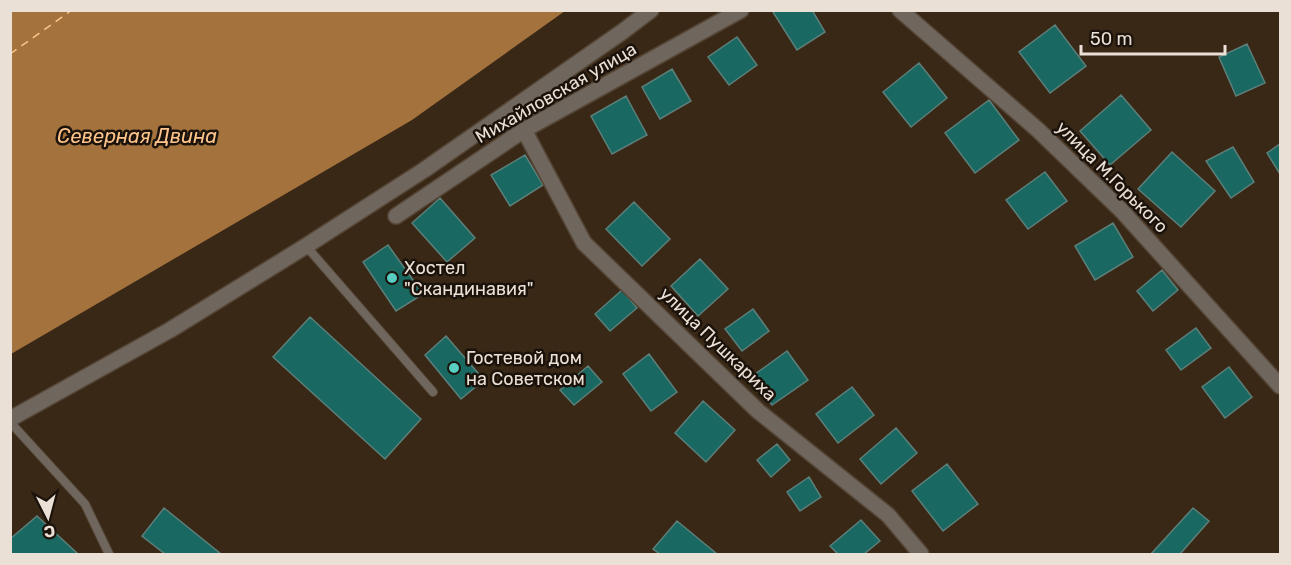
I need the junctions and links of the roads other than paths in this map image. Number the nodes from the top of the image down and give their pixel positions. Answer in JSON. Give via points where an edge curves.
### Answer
{"nodes":[{"id":1,"x":651,"y":10,"type":"edge"},
{"id":2,"x":741,"y":10,"type":"edge"},
{"id":3,"x":900,"y":10,"type":"edge"},
{"id":4,"x":524,"y":130,"type":"junction"},
{"id":5,"x":396,"y":216,"type":"dead end"},
{"id":6,"x":306,"y":246,"type":"junction"},
{"id":7,"x":1281,"y":386,"type":"edge"},
{"id":8,"x":434,"y":392,"type":"dead end"},
{"id":9,"x":10,"y":420,"type":"edge"},
{"id":10,"x":109,"y":555,"type":"edge"},
{"id":11,"x":921,"y":555,"type":"edge"}],
"edges":[{"from":1,"to":6,"type":"street","via":[[434,163]]},
{"from":2,"to":4,"type":"street","name":"Михайловская улица"},
{"from":3,"to":7,"type":"street","name":"улица М.Горького","via":[[1038,130],[1121,210]]},
{"from":4,"to":5,"type":"street","name":"Михайловская улица"},
{"from":4,"to":11,"type":"street","name":"улица Пушкариха","via":[[584,243],[759,411],[888,515]]},
{"from":6,"to":8,"type":"lane"},
{"from":6,"to":9,"type":"street","via":[[170,330]]},
{"from":9,"to":10,"type":"lane","via":[[85,504]]}]}
